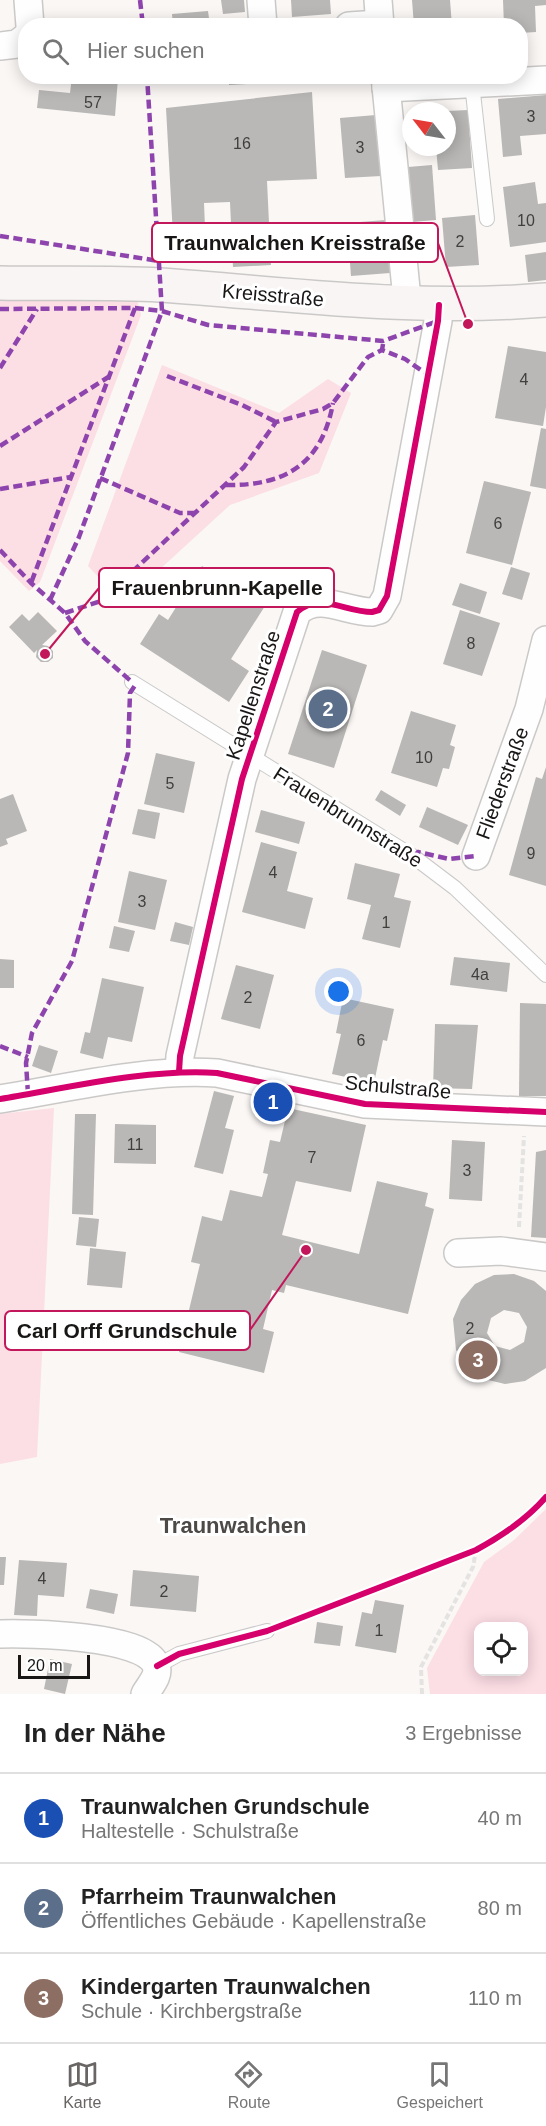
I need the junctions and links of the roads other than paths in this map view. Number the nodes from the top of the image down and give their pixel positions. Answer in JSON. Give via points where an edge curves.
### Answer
{"nodes":[{"id":1,"x":28,"y":0,"type":"edge"},
{"id":2,"x":261,"y":0,"type":"edge"},
{"id":3,"x":29,"y":18,"type":"edge"},
{"id":4,"x":262,"y":18,"type":"edge"},
{"id":5,"x":18,"y":43,"type":"edge"},
{"id":6,"x":0,"y":46,"type":"edge"},
{"id":7,"x":546,"y":80,"type":"edge"},
{"id":8,"x":528,"y":81,"type":"edge"},
{"id":9,"x":386,"y":84,"type":"edge"},
{"id":10,"x":472,"y":84,"type":"edge"},
{"id":11,"x":487,"y":219,"type":"dead end"},
{"id":12,"x":0,"y":283,"type":"edge"},
{"id":13,"x":546,"y":300,"type":"edge"},
{"id":14,"x":405,"y":305,"type":"junction"},
{"id":15,"x":439,"y":305,"type":"junction"},
{"id":16,"x":546,"y":640,"type":"edge"},
{"id":17,"x":132,"y":682,"type":"dead end"},
{"id":18,"x":538,"y":710,"type":"edge"},
{"id":19,"x":250,"y":756,"type":"junction"},
{"id":20,"x":476,"y":856,"type":"dead end"},
{"id":21,"x":546,"y":975,"type":"edge"},
{"id":22,"x":179,"y":1072,"type":"junction"},
{"id":23,"x":0,"y":1099,"type":"edge"},
{"id":24,"x":536,"y":1112,"type":"edge"},
{"id":25,"x":458,"y":1253,"type":"dead end"},
{"id":26,"x":546,"y":1257,"type":"edge"},
{"id":27,"x":267,"y":1631,"type":"dead end"},
{"id":28,"x":0,"y":1634,"type":"edge"},
{"id":29,"x":156,"y":1666,"type":"junction"},
{"id":30,"x":145,"y":1694,"type":"edge"}],
"edges":[{"from":1,"to":3,"type":"street"},
{"from":2,"to":4,"type":"street"},
{"from":5,"to":6,"type":"street"},
{"from":7,"to":8,"type":"street"},
{"from":9,"to":14,"type":"street"},
{"from":10,"to":11,"type":"lane"},
{"from":12,"to":14,"type":"street","name":"Kreisstraße","via":[[160,285]]},
{"from":13,"to":15,"type":"street","name":"Kreisstraße"},
{"from":14,"to":15,"type":"street","name":"Kreisstraße"},
{"from":15,"to":19,"type":"street","name":"Kapellenstraße","via":[[384,603],[378,610],[363,612],[318,601],[297,612]]},
{"from":16,"to":18,"type":"street","name":"Fliederstraße"},
{"from":17,"to":19,"type":"lane","name":"Frauenbrunnstraße"},
{"from":18,"to":20,"type":"street","name":"Fliederstraße"},
{"from":19,"to":21,"type":"lane","name":"Frauenbrunnstraße","via":[[414,856],[454,888]]},
{"from":19,"to":22,"type":"street","name":"Kapellenstraße"},
{"from":22,"to":23,"type":"street","name":"Schulstraße"},
{"from":22,"to":24,"type":"street","name":"Schulstraße","via":[[217,1073],[365,1104]]},
{"from":25,"to":26,"type":"street","via":[[501,1251]]},
{"from":27,"to":29,"type":"lane","via":[[179,1654]]},
{"from":28,"to":29,"type":"street","via":[[68,1636],[132,1647],[150,1657]]},
{"from":29,"to":30,"type":"street","via":[[156,1677]]}]}
